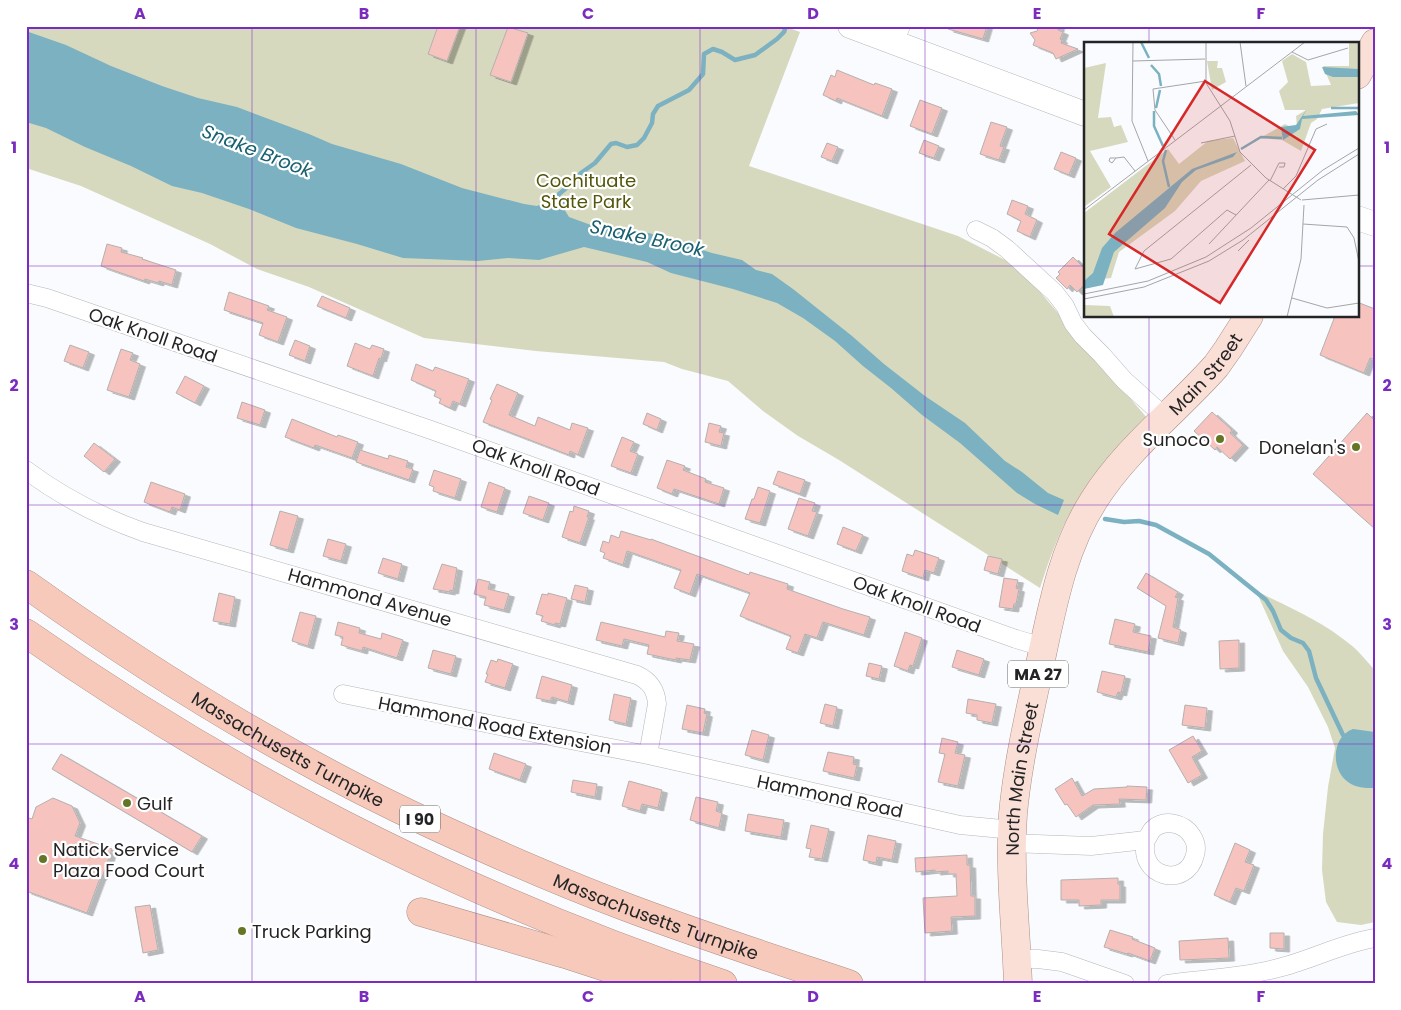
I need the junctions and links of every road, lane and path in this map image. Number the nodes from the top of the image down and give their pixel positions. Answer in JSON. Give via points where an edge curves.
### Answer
{"nodes":[{"id":1,"x":850,"y":26,"type":"edge"},
{"id":2,"x":897,"y":34,"type":"edge"},
{"id":3,"x":1375,"y":43,"type":"edge"},
{"id":4,"x":1358,"y":73,"type":"edge"},
{"id":5,"x":1084,"y":114,"type":"edge"},
{"id":6,"x":1358,"y":218,"type":"edge"},
{"id":7,"x":1375,"y":224,"type":"edge"},
{"id":8,"x":976,"y":230,"type":"dead end"},
{"id":9,"x":26,"y":293,"type":"edge"},
{"id":10,"x":1248,"y":318,"type":"edge"},
{"id":11,"x":1166,"y":418,"type":"junction"},
{"id":12,"x":26,"y":470,"type":"edge"},
{"id":13,"x":1082,"y":521,"type":"joint"},
{"id":14,"x":26,"y":584,"type":"edge"},
{"id":15,"x":26,"y":633,"type":"edge"},
{"id":16,"x":1044,"y":647,"type":"junction"},
{"id":17,"x":343,"y":694,"type":"dead end"},
{"id":18,"x":648,"y":755,"type":"junction"},
{"id":19,"x":1012,"y":837,"type":"junction"},
{"id":20,"x":1146,"y":840,"type":"dead end"},
{"id":21,"x":421,"y":912,"type":"dead end"},
{"id":22,"x":1375,"y":938,"type":"edge"},
{"id":23,"x":1018,"y":972,"type":"edge"},
{"id":24,"x":657,"y":984,"type":"edge"},
{"id":25,"x":723,"y":984,"type":"edge"},
{"id":26,"x":849,"y":984,"type":"edge"},
{"id":27,"x":1125,"y":984,"type":"edge"},
{"id":28,"x":1167,"y":984,"type":"edge"}],
"edges":[{"from":1,"to":2,"type":"main road"},
{"from":2,"to":5,"type":"main road"},
{"from":3,"to":4,"type":"main road"},
{"from":6,"to":7,"type":"main road"},
{"from":8,"to":11,"type":"street","via":[[1007,249],[1055,293],[1083,336]]},
{"from":9,"to":16,"type":"street","name":"Oak Knoll Road","via":[[431,430]]},
{"from":10,"to":11,"type":"main road","name":"Main Street","number":"MA 27","via":[[1222,358]]},
{"from":11,"to":13,"type":"main road","name":"Main Street","number":"MA 27","via":[[1113,473]]},
{"from":12,"to":18,"type":"street","name":"Hammond Avenue","via":[[77,503],[143,532],[643,677],[655,691],[658,704]]},
{"from":13,"to":16,"type":"main road","name":"North Main Street","number":"MA 27","via":[[1060,577]]},
{"from":14,"to":26,"type":"highway","name":"Massachusetts Turnpike","number":"I 90","via":[[248,728],[434,826],[627,908]]},
{"from":15,"to":25,"type":"highway","number":"I 90","via":[[187,738],[372,839],[515,905]]},
{"from":16,"to":19,"type":"main road","name":"North Main Street","number":"MA 27","via":[[1017,782]]},
{"from":17,"to":18,"type":"street","name":"Hammond Road Extension"},
{"from":18,"to":19,"type":"street","name":"Hammond Road"},
{"from":19,"to":20,"type":"street","name":"Hammond Road","via":[[1090,846]]},
{"from":19,"to":23,"type":"main road","name":"North Main Street","number":"MA 27"},
{"from":21,"to":24,"type":"highway"},
{"from":22,"to":28,"type":"street","via":[[1284,967]]},
{"from":23,"to":27,"type":"street","via":[[1038,959],[1062,962]]}]}
